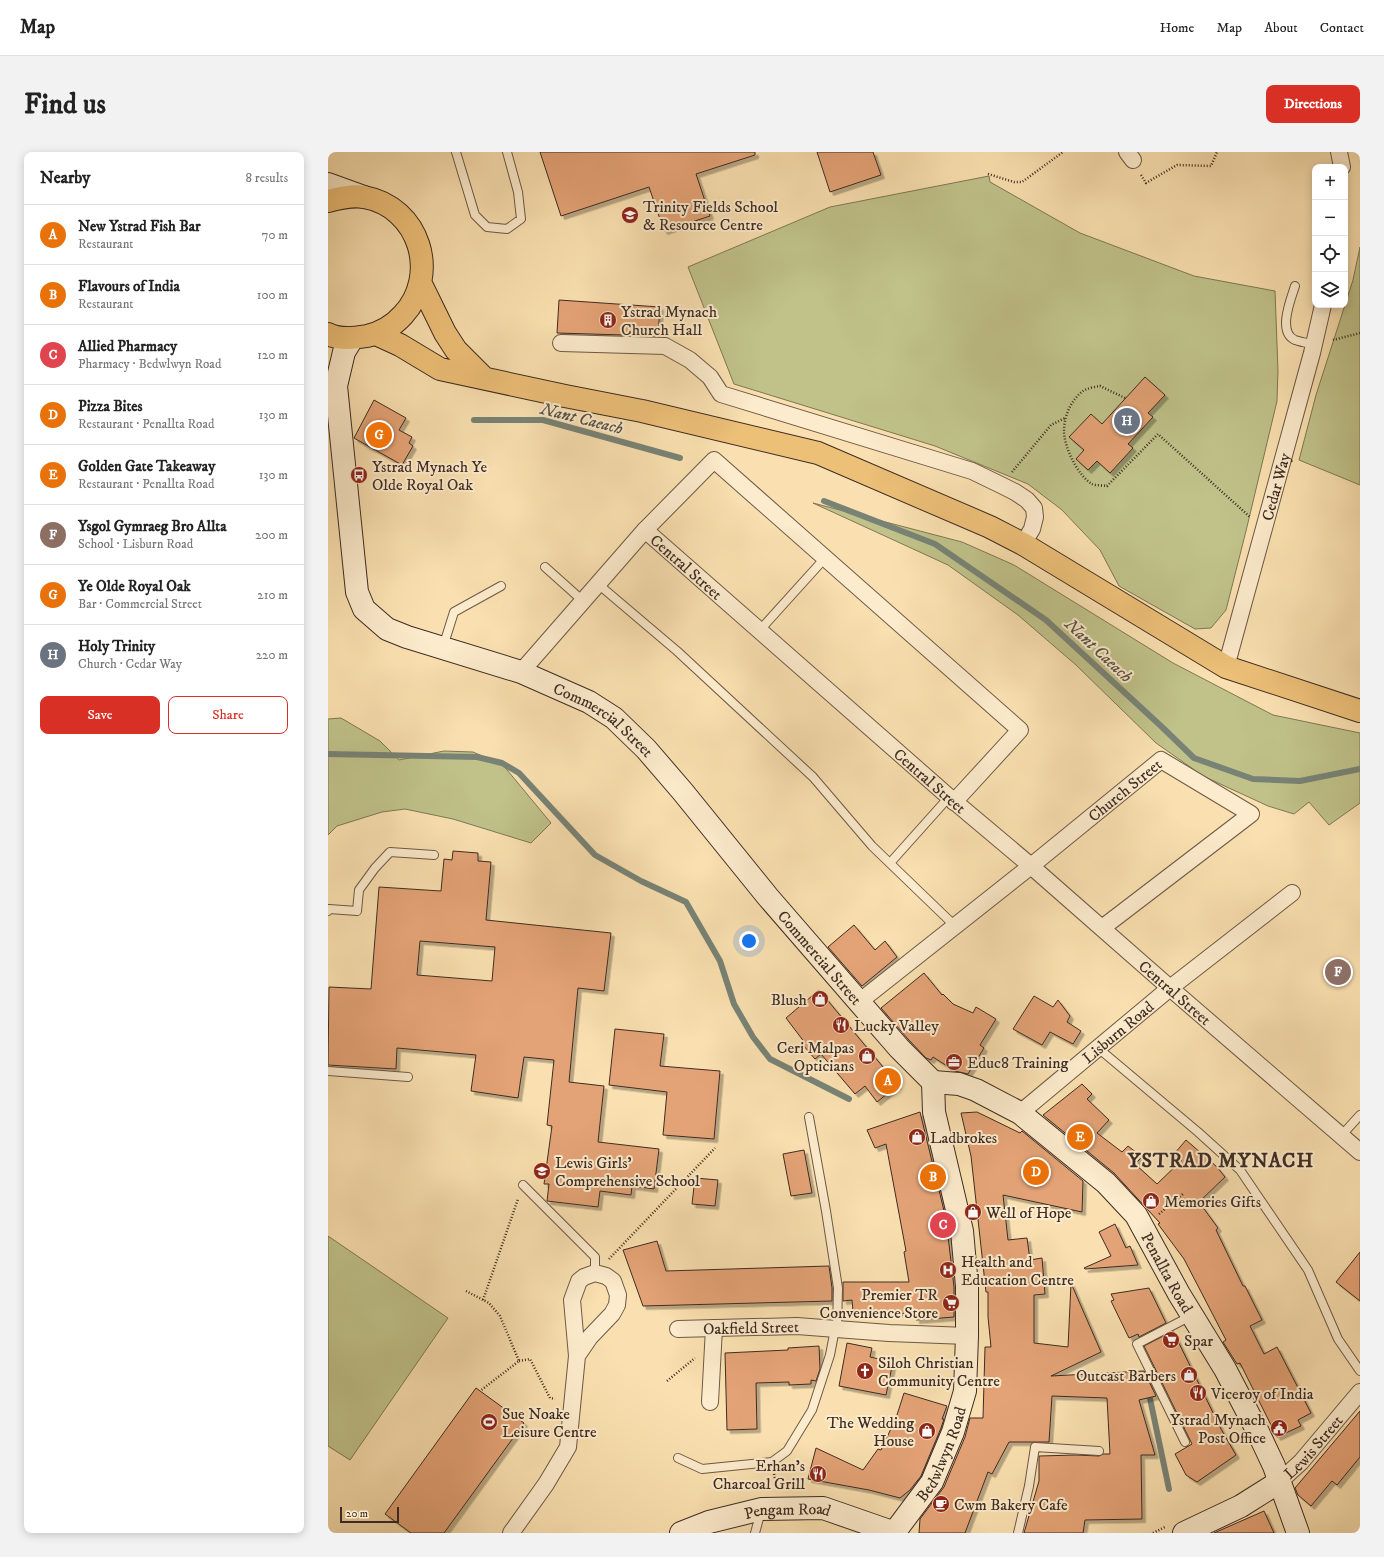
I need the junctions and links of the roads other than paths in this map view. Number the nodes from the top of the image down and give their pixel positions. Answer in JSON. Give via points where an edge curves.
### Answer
{"nodes":[{"id":1,"x":456,"y":152,"type":"edge"},
{"id":2,"x":507,"y":152,"type":"edge"},
{"id":3,"x":1339,"y":152,"type":"edge"},
{"id":4,"x":1341,"y":164,"type":"edge"},
{"id":5,"x":328,"y":184,"type":"edge"},
{"id":6,"x":364,"y":198,"type":"junction"},
{"id":7,"x":328,"y":201,"type":"edge"},
{"id":8,"x":421,"y":284,"type":"junction"},
{"id":9,"x":1295,"y":286,"type":"dead end"},
{"id":10,"x":1322,"y":308,"type":"edge"},
{"id":11,"x":328,"y":334,"type":"edge"},
{"id":12,"x":376,"y":334,"type":"junction"},
{"id":13,"x":352,"y":339,"type":"junction"},
{"id":14,"x":561,"y":343,"type":"dead end"},
{"id":15,"x":1314,"y":345,"type":"junction"},
{"id":16,"x":484,"y":378,"type":"junction"},
{"id":17,"x":332,"y":379,"type":"edge"},
{"id":18,"x":646,"y":530,"type":"junction"},
{"id":19,"x":1023,"y":544,"type":"junction"},
{"id":20,"x":825,"y":558,"type":"junction"},
{"id":21,"x":544,"y":567,"type":"dead end"},
{"id":22,"x":598,"y":584,"type":"junction"},
{"id":23,"x":501,"y":586,"type":"dead end"},
{"id":24,"x":583,"y":601,"type":"junction"},
{"id":25,"x":760,"y":630,"type":"junction"},
{"id":26,"x":442,"y":648,"type":"junction"},
{"id":27,"x":1226,"y":667,"type":"junction"},
{"id":28,"x":521,"y":672,"type":"junction"},
{"id":29,"x":1360,"y":712,"type":"edge"},
{"id":30,"x":952,"y":799,"type":"junction"},
{"id":31,"x":434,"y":855,"type":"dead end"},
{"id":32,"x":890,"y":863,"type":"junction"},
{"id":33,"x":1032,"y":866,"type":"junction"},
{"id":34,"x":1292,"y":893,"type":"dead end"},
{"id":35,"x":328,"y":910,"type":"edge"},
{"id":36,"x":955,"y":926,"type":"junction"},
{"id":37,"x":1102,"y":928,"type":"junction"},
{"id":38,"x":1170,"y":988,"type":"junction"},
{"id":39,"x":859,"y":1002,"type":"junction"},
{"id":40,"x":1098,"y":1048,"type":"junction"},
{"id":41,"x":328,"y":1071,"type":"edge"},
{"id":42,"x":408,"y":1077,"type":"dead end"},
{"id":43,"x":933,"y":1082,"type":"junction"},
{"id":44,"x":1020,"y":1113,"type":"junction"},
{"id":45,"x":1360,"y":1115,"type":"edge"},
{"id":46,"x":809,"y":1117,"type":"dead end"},
{"id":47,"x":1341,"y":1136,"type":"junction"},
{"id":48,"x":1360,"y":1152,"type":"edge"},
{"id":49,"x":523,"y":1185,"type":"road end"},
{"id":50,"x":595,"y":1273,"type":"junction"},
{"id":51,"x":1192,"y":1315,"type":"junction"},
{"id":52,"x":678,"y":1328,"type":"dead end"},
{"id":53,"x":714,"y":1328,"type":"junction"},
{"id":54,"x":836,"y":1329,"type":"junction"},
{"id":55,"x":968,"y":1336,"type":"junction"},
{"id":56,"x":577,"y":1356,"type":"junction"},
{"id":57,"x":1360,"y":1371,"type":"edge"},
{"id":58,"x":1360,"y":1392,"type":"edge"},
{"id":59,"x":710,"y":1402,"type":"dead end"},
{"id":60,"x":1184,"y":1442,"type":"dead end"},
{"id":61,"x":1099,"y":1451,"type":"dead end"},
{"id":62,"x":678,"y":1458,"type":"dead end"},
{"id":63,"x":1279,"y":1482,"type":"junction"},
{"id":64,"x":771,"y":1508,"type":"junction"},
{"id":65,"x":511,"y":1533,"type":"edge"},
{"id":66,"x":681,"y":1533,"type":"edge"},
{"id":67,"x":755,"y":1533,"type":"edge"},
{"id":68,"x":894,"y":1533,"type":"edge"},
{"id":69,"x":1018,"y":1533,"type":"edge"},
{"id":70,"x":1184,"y":1533,"type":"edge"},
{"id":71,"x":1298,"y":1533,"type":"edge"}],
"edges":[{"from":1,"to":2,"type":"lane","via":[[475,215],[487,227],[507,229],[521,219],[518,192]]},
{"from":3,"to":4,"type":"street"},
{"from":5,"to":6,"type":"street"},
{"from":6,"to":7,"type":"main road","via":[[344,197]]},
{"from":6,"to":8,"type":"main road","via":[[386,205],[404,220],[417,239],[422,261]]},
{"from":8,"to":12,"type":"main road","via":[[412,306],[396,323]]},
{"from":8,"to":16,"type":"main road","via":[[456,350]]},
{"from":9,"to":15,"type":"lane","via":[[1286,324],[1288,334],[1294,340]]},
{"from":10,"to":15,"type":"street","name":"Cedar Way"},
{"from":11,"to":13,"type":"main road"},
{"from":12,"to":13,"type":"main road"},
{"from":12,"to":16,"type":"main road","via":[[440,369]]},
{"from":13,"to":17,"type":"street","name":"Commercial Street"},
{"from":14,"to":19,"type":"street","via":[[665,346],[690,360],[710,377],[721,394],[972,471],[1015,492],[1034,508],[1032,530]]},
{"from":15,"to":27,"type":"street","name":"Cedar Way"},
{"from":16,"to":19,"type":"main road","via":[[642,411],[818,453],[990,527]]},
{"from":17,"to":26,"type":"street","name":"Commercial Street","via":[[357,592],[364,609],[386,629]]},
{"from":18,"to":20,"type":"street","via":[[714,460]]},
{"from":18,"to":22,"type":"street","name":"Central Street"},
{"from":18,"to":25,"type":"street","name":"Central Street"},
{"from":19,"to":27,"type":"main road"},
{"from":20,"to":25,"type":"lane"},
{"from":20,"to":30,"type":"street","via":[[1020,730]]},
{"from":21,"to":24,"type":"lane"},
{"from":22,"to":24,"type":"street","name":"Central Street"},
{"from":22,"to":32,"type":"lane","via":[[677,651],[813,777],[872,846]]},
{"from":23,"to":26,"type":"lane","via":[[454,612]]},
{"from":24,"to":28,"type":"street","name":"Central Street"},
{"from":25,"to":30,"type":"street","name":"Central Street"},
{"from":26,"to":28,"type":"street","name":"Commercial Street"},
{"from":27,"to":29,"type":"main road"},
{"from":28,"to":39,"type":"street","name":"Commercial Street","via":[[589,702],[614,718],[683,792],[768,897]]},
{"from":30,"to":32,"type":"lane"},
{"from":30,"to":33,"type":"street","name":"Central Street"},
{"from":31,"to":35,"type":"lane","via":[[390,852],[359,890],[357,910]]},
{"from":32,"to":36,"type":"lane"},
{"from":33,"to":36,"type":"street","name":"Church Street"},
{"from":33,"to":37,"type":"street","name":"Central Street"},
{"from":33,"to":37,"type":"street","name":"Church Street","via":[[1161,760],[1251,814]]},
{"from":34,"to":38,"type":"street","name":"Lisburn Road"},
{"from":36,"to":39,"type":"street","name":"Church Street"},
{"from":37,"to":38,"type":"street","name":"Central Street"},
{"from":38,"to":40,"type":"street","name":"Lisburn Road"},
{"from":38,"to":47,"type":"street","name":"Central Street"},
{"from":39,"to":43,"type":"street","name":"Commercial Street"},
{"from":40,"to":44,"type":"street","name":"Lisburn Road"},
{"from":40,"to":57,"type":"lane","via":[[1240,1170],[1308,1270],[1338,1339]]},
{"from":41,"to":42,"type":"lane"},
{"from":43,"to":44,"type":"street","name":"Penallta Road","via":[[959,1084],[976,1090]]},
{"from":43,"to":55,"type":"street","name":"Bedwlwyn Road","via":[[934,1112],[962,1231]]},
{"from":44,"to":51,"type":"street","name":"Penallta Road","via":[[1106,1183],[1136,1215]]},
{"from":45,"to":47,"type":"lane"},
{"from":46,"to":54,"type":"lane","via":[[838,1288]]},
{"from":47,"to":48,"type":"street","name":"Central Street"},
{"from":49,"to":50,"type":"lane","via":[[595,1257]]},
{"from":50,"to":56,"type":"street","via":[[579,1281],[572,1300]]},
{"from":50,"to":56,"type":"street","via":[[613,1281],[618,1295],[617,1305]]},
{"from":51,"to":60,"type":"lane","via":[[1137,1344]]},
{"from":51,"to":63,"type":"street","name":"Penallta Road","via":[[1225,1369],[1258,1432]]},
{"from":52,"to":53,"type":"street","name":"Oakfield Street"},
{"from":53,"to":54,"type":"street","name":"Oakfield Street","via":[[797,1326]]},
{"from":53,"to":59,"type":"street"},
{"from":54,"to":55,"type":"street","name":"Oakfield Street"},
{"from":54,"to":62,"type":"lane","via":[[812,1410],[787,1451],[772,1462],[702,1469]]},
{"from":55,"to":68,"type":"street","name":"Bedwlwyn Road","via":[[965,1392],[953,1432],[932,1482]]},
{"from":56,"to":65,"type":"street","via":[[568,1447],[546,1484]]},
{"from":58,"to":63,"type":"street","name":"Lewis Street","via":[[1301,1462]]},
{"from":61,"to":69,"type":"lane","via":[[1035,1446]]},
{"from":63,"to":70,"type":"street","via":[[1241,1506]]},
{"from":63,"to":71,"type":"street","name":"Penallta Road"},
{"from":64,"to":66,"type":"street","name":"Pengam Road","via":[[709,1522]]},
{"from":64,"to":67,"type":"lane"},
{"from":64,"to":68,"type":"street","name":"Pengam Road","via":[[823,1508]]}]}
